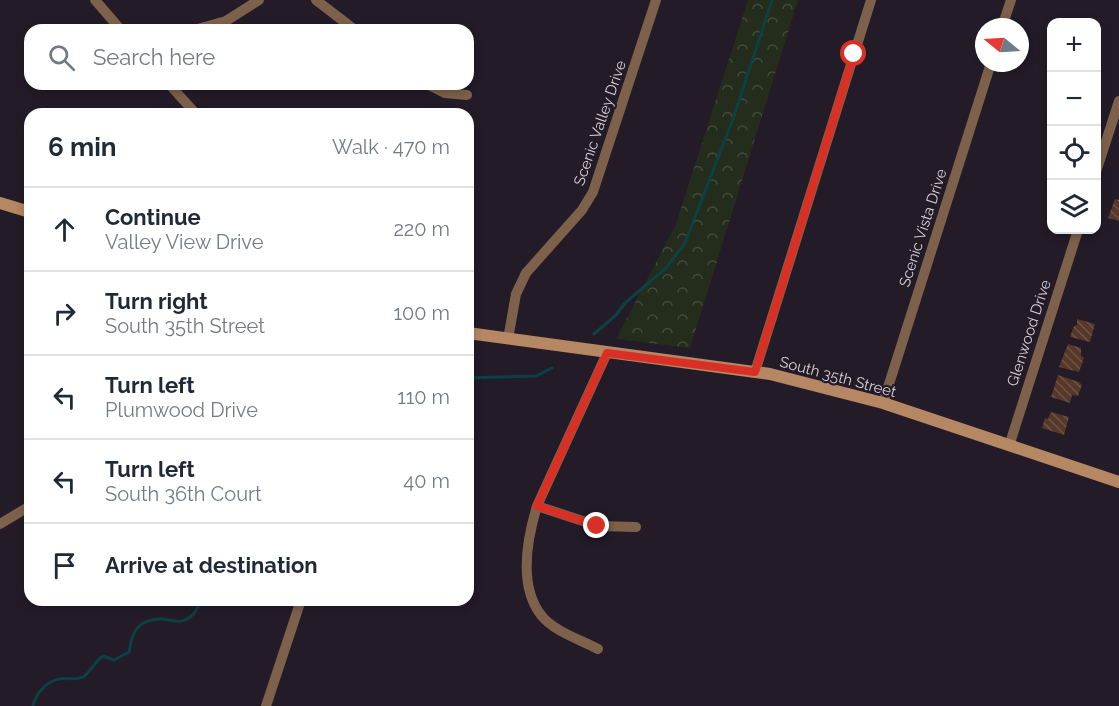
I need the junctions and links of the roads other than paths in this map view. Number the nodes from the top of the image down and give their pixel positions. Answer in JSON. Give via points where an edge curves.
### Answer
{"nodes":[{"id":1,"x":94,"y":0,"type":"edge"},
{"id":2,"x":259,"y":0,"type":"edge"},
{"id":3,"x":316,"y":0,"type":"edge"},
{"id":4,"x":656,"y":0,"type":"edge"},
{"id":5,"x":871,"y":0,"type":"edge"},
{"id":6,"x":1011,"y":0,"type":"edge"},
{"id":7,"x":1005,"y":18,"type":"edge"},
{"id":8,"x":116,"y":24,"type":"edge"},
{"id":9,"x":215,"y":24,"type":"edge"},
{"id":10,"x":347,"y":24,"type":"edge"},
{"id":11,"x":988,"y":72,"type":"edge"},
{"id":12,"x":174,"y":90,"type":"edge"},
{"id":13,"x":439,"y":90,"type":"edge"},
{"id":14,"x":467,"y":95,"type":"dead end"},
{"id":15,"x":1119,"y":101,"type":"edge"},
{"id":16,"x":191,"y":108,"type":"edge"},
{"id":17,"x":1101,"y":156,"type":"edge"},
{"id":18,"x":0,"y":203,"type":"edge"},
{"id":19,"x":24,"y":210,"type":"edge"},
{"id":20,"x":1077,"y":234,"type":"edge"},
{"id":21,"x":474,"y":334,"type":"edge"},
{"id":22,"x":508,"y":339,"type":"junction"},
{"id":23,"x":607,"y":353,"type":"junction"},
{"id":24,"x":755,"y":372,"type":"junction"},
{"id":25,"x":884,"y":403,"type":"junction"},
{"id":26,"x":1009,"y":446,"type":"junction"},
{"id":27,"x":1119,"y":482,"type":"edge"},
{"id":28,"x":537,"y":506,"type":"junction"},
{"id":29,"x":24,"y":510,"type":"edge"},
{"id":30,"x":0,"y":524,"type":"edge"},
{"id":31,"x":636,"y":527,"type":"dead end"},
{"id":32,"x":299,"y":606,"type":"edge"},
{"id":33,"x":598,"y":649,"type":"dead end"},
{"id":34,"x":266,"y":706,"type":"edge"}],
"edges":[{"from":1,"to":8,"type":"street"},
{"from":2,"to":9,"type":"street"},
{"from":3,"to":10,"type":"street"},
{"from":4,"to":22,"type":"street","name":"Scenic Valley Drive","via":[[593,192],[526,273],[516,294]]},
{"from":5,"to":24,"type":"street"},
{"from":6,"to":7,"type":"street"},
{"from":11,"to":25,"type":"street","name":"Scenic Vista Drive"},
{"from":12,"to":16,"type":"street"},
{"from":13,"to":14,"type":"street"},
{"from":15,"to":17,"type":"street"},
{"from":18,"to":19,"type":"street"},
{"from":20,"to":26,"type":"street","name":"Glenwood Drive"},
{"from":21,"to":22,"type":"street","name":"South 35th Street"},
{"from":22,"to":23,"type":"street","name":"South 35th Street"},
{"from":23,"to":24,"type":"street","name":"South 35th Street"},
{"from":23,"to":28,"type":"street"},
{"from":24,"to":25,"type":"street","name":"South 35th Street"},
{"from":25,"to":26,"type":"street","name":"South 35th Street"},
{"from":26,"to":27,"type":"street","name":"South 35th Street"},
{"from":28,"to":31,"type":"street","via":[[597,526]]},
{"from":28,"to":33,"type":"street","via":[[526,562],[531,593],[541,616]]},
{"from":29,"to":30,"type":"street"},
{"from":32,"to":34,"type":"street"}]}
